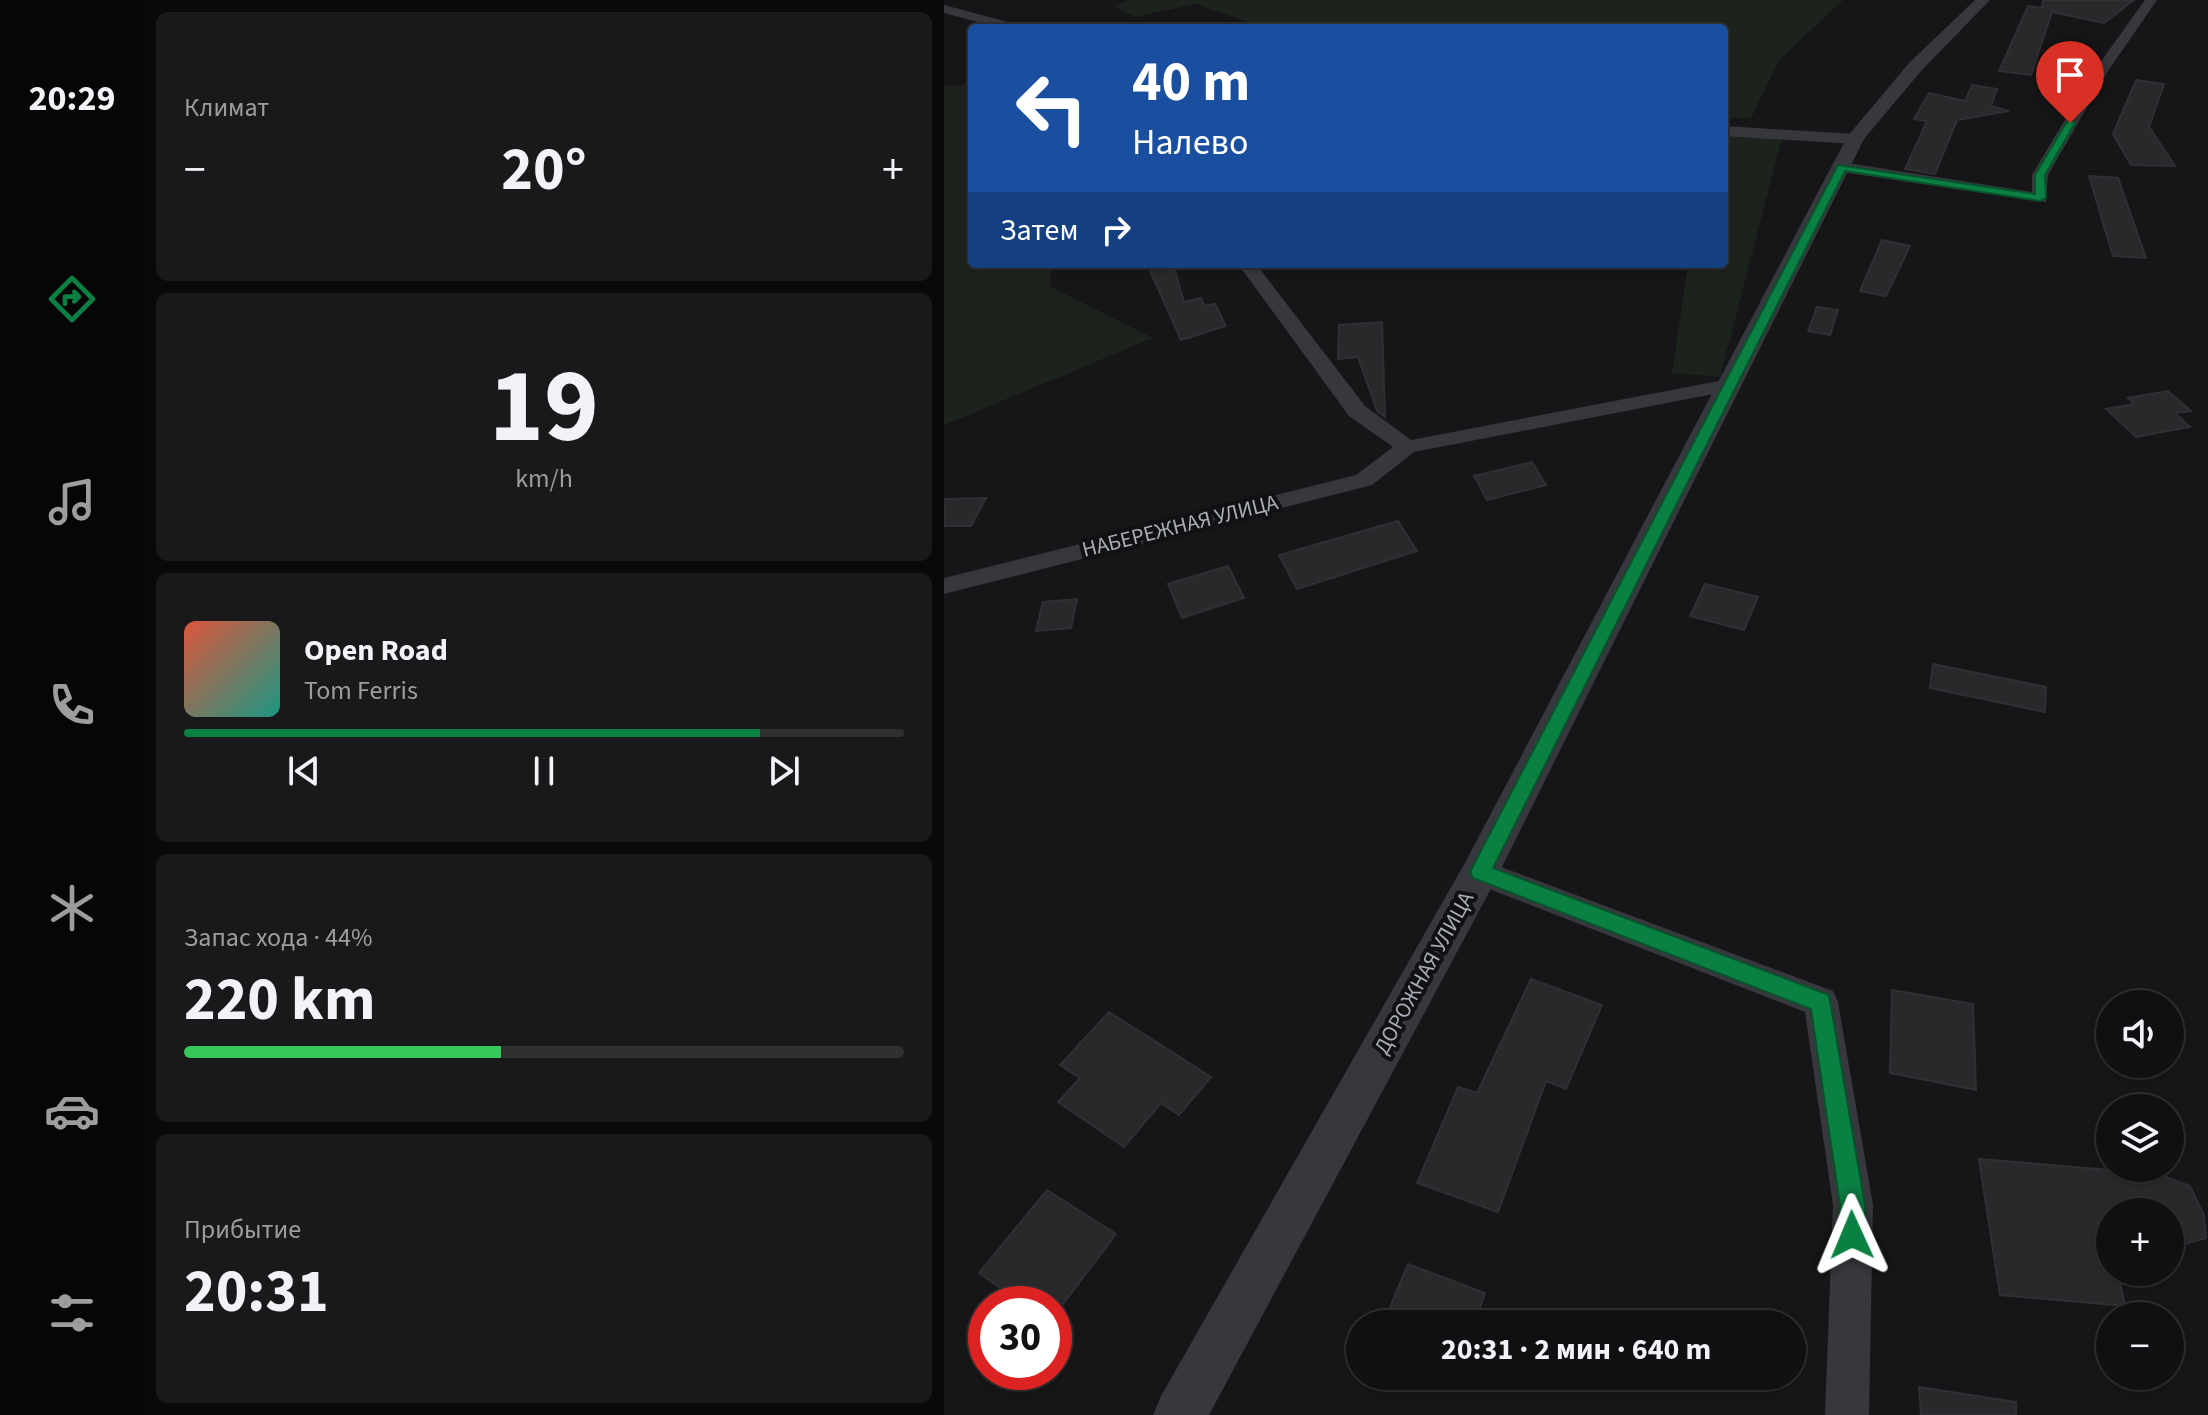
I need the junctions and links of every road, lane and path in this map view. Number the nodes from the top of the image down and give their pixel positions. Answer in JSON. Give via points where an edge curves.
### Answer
{"nodes":[{"id":1,"x":1983,"y":0,"type":"edge"},
{"id":2,"x":2151,"y":0,"type":"edge"},
{"id":3,"x":944,"y":9,"type":"edge"},
{"id":4,"x":999,"y":24,"type":"edge"},
{"id":5,"x":1728,"y":132,"type":"edge"},
{"id":6,"x":1848,"y":153,"type":"junction"},
{"id":7,"x":1250,"y":268,"type":"edge"},
{"id":8,"x":1729,"y":385,"type":"junction"},
{"id":9,"x":1407,"y":447,"type":"junction"},
{"id":10,"x":944,"y":586,"type":"edge"},
{"id":11,"x":1480,"y":872,"type":"junction"},
{"id":12,"x":1180,"y":1415,"type":"edge"},
{"id":13,"x":1847,"y":1415,"type":"edge"}],
"edges":[{"from":1,"to":6,"type":"street","name":"ДОРОЖНАЯ УЛИЦА","via":[[1915,67]]},
{"from":2,"to":6,"type":"street","via":[[2101,71],[2040,175],[2040,198]]},
{"from":3,"to":4,"type":"street"},
{"from":5,"to":6,"type":"street"},
{"from":6,"to":8,"type":"street","name":"ДОРОЖНАЯ УЛИЦА"},
{"from":7,"to":9,"type":"street","via":[[1357,411]]},
{"from":8,"to":9,"type":"street","name":"НАБЕРЕЖНАЯ УЛИЦА"},
{"from":8,"to":11,"type":"street","name":"ДОРОЖНАЯ УЛИЦА"},
{"from":9,"to":10,"type":"street","name":"НАБЕРЕЖНАЯ УЛИЦА","via":[[1364,480]]},
{"from":11,"to":12,"type":"street","name":"ДОРОЖНАЯ УЛИЦА"},
{"from":11,"to":13,"type":"street","via":[[1821,1002],[1853,1205]]}]}
